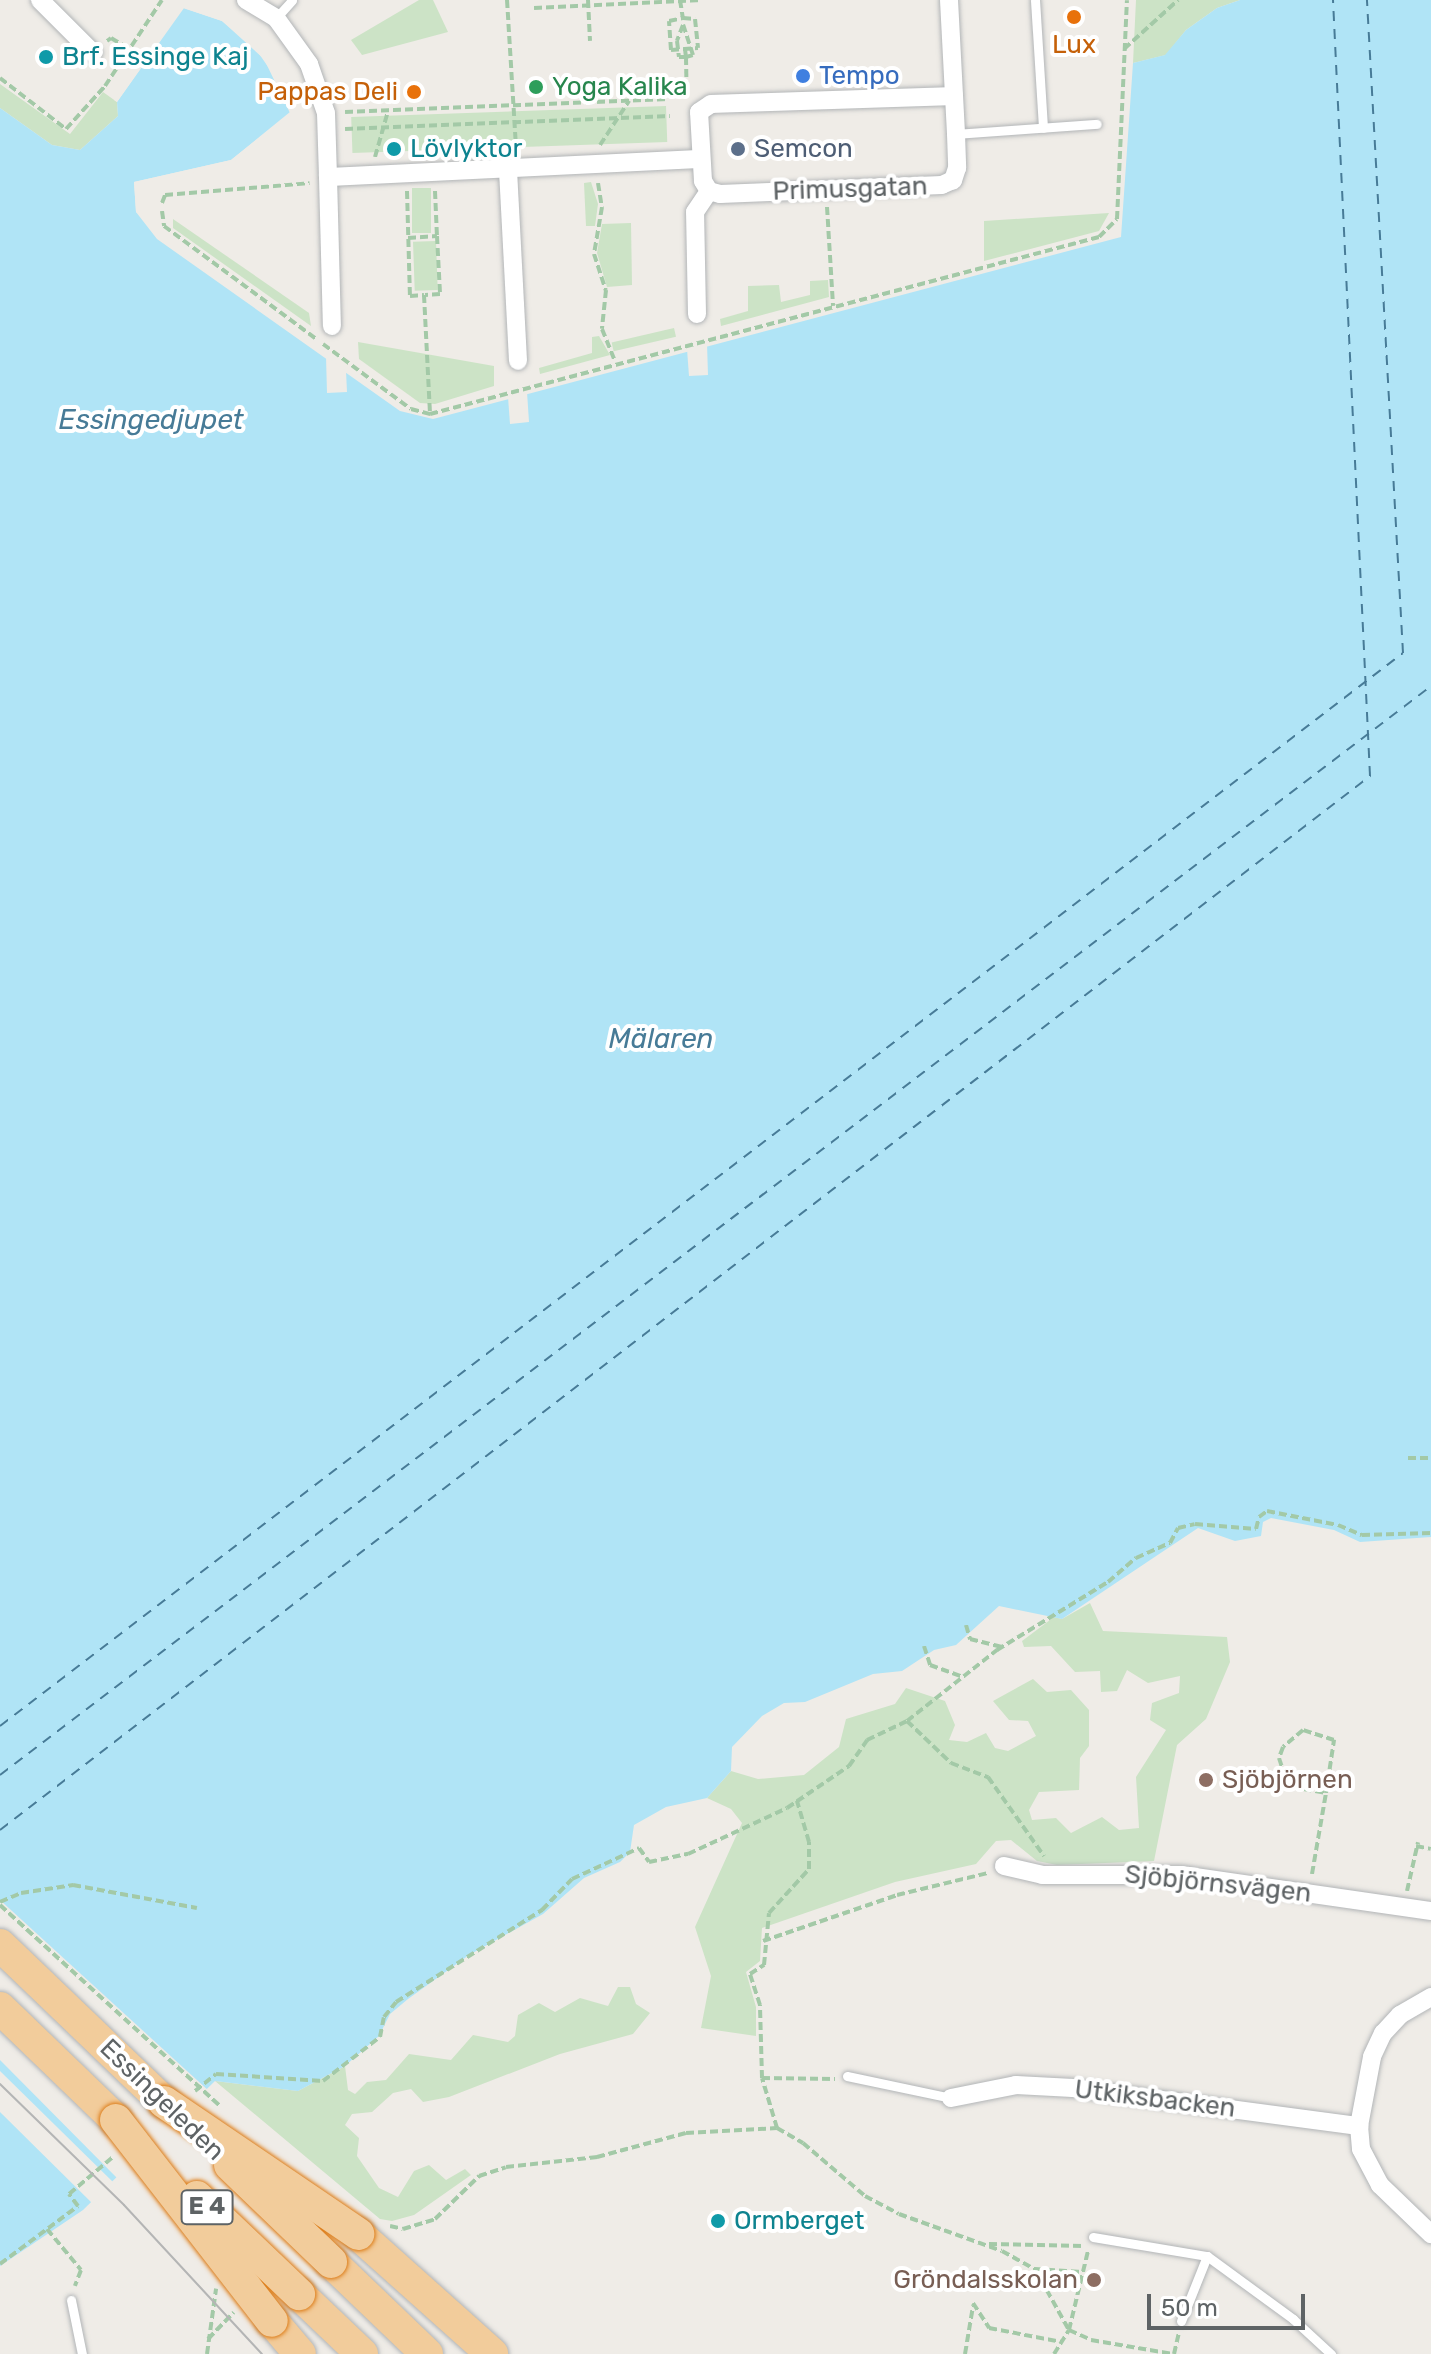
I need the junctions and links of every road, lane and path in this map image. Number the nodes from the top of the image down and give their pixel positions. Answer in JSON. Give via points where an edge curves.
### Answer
{"nodes":[{"id":1,"x":40,"y":0,"type":"edge"},
{"id":2,"x":162,"y":0,"type":"edge"},
{"id":3,"x":246,"y":0,"type":"edge"},
{"id":4,"x":292,"y":0,"type":"edge"},
{"id":5,"x":507,"y":0,"type":"edge"},
{"id":6,"x":588,"y":0,"type":"edge"},
{"id":7,"x":680,"y":0,"type":"edge"},
{"id":8,"x":702,"y":0,"type":"edge"},
{"id":9,"x":949,"y":0,"type":"edge"},
{"id":10,"x":1035,"y":0,"type":"edge"},
{"id":11,"x":1178,"y":0,"type":"edge"},
{"id":12,"x":588,"y":7,"type":"junction"},
{"id":13,"x":534,"y":8,"type":"dead end"},
{"id":14,"x":276,"y":18,"type":"junction"},
{"id":15,"x":683,"y":18,"type":"junction"},
{"id":16,"x":683,"y":25,"type":"junction"},
{"id":17,"x":590,"y":41,"type":"dead end"},
{"id":18,"x":685,"y":49,"type":"junction"},
{"id":19,"x":1124,"y":49,"type":"dead end"},
{"id":20,"x":93,"y":53,"type":"dead end"},
{"id":21,"x":686,"y":57,"type":"junction"},
{"id":22,"x":0,"y":78,"type":"edge"},
{"id":23,"x":954,"y":96,"type":"junction"},
{"id":24,"x":688,"y":98,"type":"dead end"},
{"id":25,"x":669,"y":99,"type":"dead end"},
{"id":26,"x":629,"y":101,"type":"junction"},
{"id":27,"x":513,"y":106,"type":"junction"},
{"id":28,"x":388,"y":111,"type":"junction"},
{"id":29,"x":343,"y":113,"type":"dead end"},
{"id":30,"x":670,"y":116,"type":"dead end"},
{"id":31,"x":618,"y":118,"type":"junction"},
{"id":32,"x":514,"y":123,"type":"junction"},
{"id":33,"x":1097,"y":124,"type":"dead end"},
{"id":34,"x":383,"y":128,"type":"junction"},
{"id":35,"x":1043,"y":128,"type":"junction"},
{"id":36,"x":345,"y":129,"type":"dead end"},
{"id":37,"x":956,"y":134,"type":"junction"},
{"id":38,"x":600,"y":145,"type":"dead end"},
{"id":39,"x":516,"y":149,"type":"dead end"},
{"id":40,"x":375,"y":157,"type":"dead end"},
{"id":41,"x":700,"y":159,"type":"junction"},
{"id":42,"x":508,"y":170,"type":"junction"},
{"id":43,"x":596,"y":177,"type":"dead end"},
{"id":44,"x":322,"y":180,"type":"junction"},
{"id":45,"x":435,"y":183,"type":"dead end"},
{"id":46,"x":406,"y":184,"type":"dead end"},
{"id":47,"x":709,"y":191,"type":"junction"},
{"id":48,"x":827,"y":201,"type":"dead end"},
{"id":49,"x":162,"y":203,"type":"dead end"},
{"id":50,"x":437,"y":236,"type":"junction"},
{"id":51,"x":408,"y":238,"type":"junction"},
{"id":52,"x":424,"y":295,"type":"junction"},
{"id":53,"x":833,"y":306,"type":"dead end"},
{"id":54,"x":697,"y":314,"type":"dead end"},
{"id":55,"x":332,"y":326,"type":"dead end"},
{"id":56,"x":518,"y":361,"type":"dead end"},
{"id":57,"x":616,"y":362,"type":"dead end"},
{"id":58,"x":430,"y":414,"type":"dead end"},
{"id":59,"x":1408,"y":1458,"type":"dead end"},
{"id":60,"x":1431,"y":1458,"type":"edge"},
{"id":61,"x":1431,"y":1533,"type":"edge"},
{"id":62,"x":966,"y":1625,"type":"dead end"},
{"id":63,"x":924,"y":1646,"type":"dead end"},
{"id":64,"x":1002,"y":1647,"type":"junction"},
{"id":65,"x":963,"y":1677,"type":"junction"},
{"id":66,"x":907,"y":1721,"type":"junction"},
{"id":67,"x":1326,"y":1793,"type":"junction"},
{"id":68,"x":797,"y":1801,"type":"junction"},
{"id":69,"x":1431,"y":1849,"type":"edge"},
{"id":70,"x":1043,"y":1855,"type":"dead end"},
{"id":71,"x":1004,"y":1866,"type":"joint"},
{"id":72,"x":1308,"y":1892,"type":"junction"},
{"id":73,"x":0,"y":1904,"type":"edge"},
{"id":74,"x":1404,"y":1905,"type":"junction"},
{"id":75,"x":197,"y":1908,"type":"dead end"},
{"id":76,"x":1431,"y":1911,"type":"edge"},
{"id":77,"x":763,"y":1941,"type":"junction"},
{"id":78,"x":0,"y":1945,"type":"edge"},
{"id":79,"x":1431,"y":1997,"type":"edge"},
{"id":80,"x":0,"y":2008,"type":"edge"},
{"id":81,"x":847,"y":2076,"type":"joint"},
{"id":82,"x":762,"y":2078,"type":"junction"},
{"id":83,"x":178,"y":2098,"type":"junction"},
{"id":84,"x":951,"y":2098,"type":"joint"},
{"id":85,"x":232,"y":2116,"type":"dead end"},
{"id":86,"x":116,"y":2120,"type":"junction"},
{"id":87,"x":1359,"y":2126,"type":"junction"},
{"id":88,"x":777,"y":2128,"type":"junction"},
{"id":89,"x":118,"y":2154,"type":"dead end"},
{"id":90,"x":47,"y":2228,"type":"junction"},
{"id":91,"x":403,"y":2229,"type":"dead end"},
{"id":92,"x":1431,"y":2234,"type":"edge"},
{"id":93,"x":1091,"y":2242,"type":"joint"},
{"id":94,"x":987,"y":2245,"type":"junction"},
{"id":95,"x":1207,"y":2256,"type":"junction"},
{"id":96,"x":1086,"y":2257,"type":"dead end"},
{"id":97,"x":0,"y":2264,"type":"edge"},
{"id":98,"x":1035,"y":2269,"type":"junction"},
{"id":99,"x":81,"y":2270,"type":"dead end"},
{"id":100,"x":1082,"y":2272,"type":"junction"},
{"id":101,"x":71,"y":2300,"type":"dead end"},
{"id":102,"x":1181,"y":2321,"type":"joint"},
{"id":103,"x":225,"y":2322,"type":"dead end"},
{"id":104,"x":1069,"y":2330,"type":"junction"},
{"id":105,"x":208,"y":2339,"type":"dead end"},
{"id":106,"x":1062,"y":2342,"type":"junction"},
{"id":107,"x":82,"y":2354,"type":"edge"},
{"id":108,"x":300,"y":2354,"type":"edge"},
{"id":109,"x":362,"y":2354,"type":"edge"},
{"id":110,"x":427,"y":2354,"type":"edge"},
{"id":111,"x":492,"y":2354,"type":"edge"},
{"id":112,"x":965,"y":2354,"type":"edge"},
{"id":113,"x":1054,"y":2354,"type":"edge"},
{"id":114,"x":1174,"y":2354,"type":"edge"},
{"id":115,"x":1331,"y":2354,"type":"edge"}],
"edges":[{"from":1,"to":20,"type":"street"},
{"from":2,"to":22,"type":"path","via":[[105,86],[66,129]]},
{"from":3,"to":14,"type":"street"},
{"from":4,"to":14,"type":"lane"},
{"from":5,"to":27,"type":"path"},
{"from":6,"to":12,"type":"path"},
{"from":7,"to":8,"type":"path"},
{"from":7,"to":12,"type":"path"},
{"from":7,"to":15,"type":"path"},
{"from":9,"to":23,"type":"street","name":"Primusgatan"},
{"from":10,"to":35,"type":"lane"},
{"from":11,"to":19,"type":"path"},
{"from":12,"to":13,"type":"path"},
{"from":12,"to":17,"type":"path"},
{"from":14,"to":44,"type":"street","via":[[297,43],[320,88]]},
{"from":15,"to":16,"type":"path"},
{"from":15,"to":18,"type":"path","bridge":true,"via":[[695,19],[698,48]]},
{"from":15,"to":18,"type":"path","bridge":true,"via":[[669,21],[671,50]]},
{"from":16,"to":21,"type":"path","via":[[693,55]]},
{"from":16,"to":21,"type":"path","via":[[677,41],[679,57]]},
{"from":18,"to":21,"type":"path","bridge":true},
{"from":21,"to":24,"type":"path"},
{"from":23,"to":37,"type":"street","name":"Primusgatan"},
{"from":23,"to":41,"type":"street","via":[[711,104],[699,112]]},
{"from":25,"to":26,"type":"path"},
{"from":26,"to":27,"type":"path"},
{"from":26,"to":31,"type":"path"},
{"from":27,"to":28,"type":"path"},
{"from":27,"to":32,"type":"path"},
{"from":28,"to":29,"type":"path"},
{"from":28,"to":34,"type":"path"},
{"from":30,"to":31,"type":"path"},
{"from":31,"to":32,"type":"path"},
{"from":31,"to":38,"type":"path"},
{"from":32,"to":34,"type":"path"},
{"from":32,"to":39,"type":"path"},
{"from":33,"to":35,"type":"lane"},
{"from":34,"to":36,"type":"path"},
{"from":34,"to":40,"type":"path"},
{"from":35,"to":37,"type":"lane"},
{"from":37,"to":47,"type":"street","name":"Primusgatan","via":[[957,168],[953,180],[942,185]]},
{"from":41,"to":42,"type":"street"},
{"from":41,"to":47,"type":"street"},
{"from":42,"to":44,"type":"street"},
{"from":42,"to":56,"type":"street"},
{"from":43,"to":57,"type":"path","via":[[602,207],[594,254],[606,290],[602,329]]},
{"from":44,"to":49,"type":"path","via":[[165,195]]},
{"from":44,"to":55,"type":"street"},
{"from":45,"to":50,"type":"path"},
{"from":46,"to":51,"type":"path"},
{"from":47,"to":54,"type":"street","via":[[695,212]]},
{"from":48,"to":53,"type":"path"},
{"from":50,"to":51,"type":"path"},
{"from":50,"to":52,"type":"path","via":[[440,294]]},
{"from":51,"to":52,"type":"path","via":[[410,296]]},
{"from":52,"to":58,"type":"path"},
{"from":59,"to":60,"type":"path"},
{"from":61,"to":64,"type":"path","via":[[1362,1535],[1267,1511],[1256,1529],[1195,1524],[1178,1528],[1170,1543],[1136,1558],[1108,1582]]},
{"from":62,"to":64,"type":"path","via":[[970,1639]]},
{"from":63,"to":65,"type":"path","via":[[930,1665]]},
{"from":64,"to":65,"type":"path"},
{"from":65,"to":66,"type":"path"},
{"from":66,"to":68,"type":"path","via":[[867,1740],[849,1766]]},
{"from":66,"to":70,"type":"path","via":[[951,1763],[988,1777]]},
{"from":67,"to":67,"type":"path","via":[[1334,1740],[1303,1730],[1283,1747],[1279,1758],[1286,1780],[1292,1787]]},
{"from":67,"to":72,"type":"path"},
{"from":68,"to":77,"type":"path","via":[[809,1842],[809,1869],[769,1913]]},
{"from":68,"to":83,"type":"path","via":[[688,1854],[649,1862],[639,1848],[572,1879],[542,1910],[396,2002],[384,2017],[380,2037],[323,2081],[216,2074]]},
{"from":69,"to":74,"type":"path","via":[[1417,1844]]},
{"from":71,"to":72,"type":"street","name":"Sjöbjörnsvägen","via":[[1042,1875],[1181,1875]]},
{"from":71,"to":77,"type":"path"},
{"from":72,"to":74,"type":"street","name":"Sjöbjörnsvägen"},
{"from":73,"to":75,"type":"path","via":[[21,1893],[73,1885]]},
{"from":73,"to":85,"type":"path","bridge":true},
{"from":74,"to":76,"type":"street","name":"Sjöbjörnsvägen"},
{"from":77,"to":82,"type":"path","via":[[764,1965],[750,1974],[760,2005]]},
{"from":78,"to":83,"type":"highway","name":"Essingeleden","number":"E 4"},
{"from":79,"to":87,"type":"street","via":[[1400,2015],[1383,2033],[1372,2057]]},
{"from":80,"to":86,"type":"highway","name":"Essingeleden","number":"E 4"},
{"from":81,"to":82,"type":"path"},
{"from":81,"to":84,"type":"lane"},
{"from":82,"to":88,"type":"path"},
{"from":83,"to":110,"type":"highway","name":"Essingeleden","number":"E 4","bridge":true,"via":[[331,2262]]},
{"from":83,"to":111,"type":"highway","bridge":true,"via":[[358,2234]]},
{"from":84,"to":87,"type":"street","name":"Utkiksbacken","via":[[1016,2085],[1073,2088]]},
{"from":86,"to":108,"type":"highway","bridge":true},
{"from":86,"to":109,"type":"highway","name":"Essingeleden","number":"E 4","bridge":true},
{"from":87,"to":92,"type":"street","via":[[1361,2149],[1380,2185]]},
{"from":88,"to":91,"type":"path","via":[[686,2133],[597,2157],[506,2167],[479,2176],[435,2219]]},
{"from":88,"to":94,"type":"path","via":[[803,2143],[865,2196]]},
{"from":89,"to":90,"type":"path","via":[[69,2194],[78,2206]]},
{"from":90,"to":97,"type":"path"},
{"from":90,"to":99,"type":"path"},
{"from":93,"to":94,"type":"path"},
{"from":93,"to":95,"type":"lane"},
{"from":94,"to":98,"type":"path"},
{"from":95,"to":102,"type":"lane"},
{"from":95,"to":115,"type":"lane"},
{"from":96,"to":100,"type":"path"},
{"from":98,"to":100,"type":"path"},
{"from":98,"to":104,"type":"path"},
{"from":100,"to":104,"type":"path"},
{"from":101,"to":107,"type":"lane"},
{"from":102,"to":114,"type":"path"},
{"from":103,"to":105,"type":"path"},
{"from":104,"to":106,"type":"path"},
{"from":104,"to":114,"type":"path","via":[[1091,2340]]},
{"from":106,"to":112,"type":"path","via":[[989,2328],[973,2303]]},
{"from":106,"to":113,"type":"path"}]}
